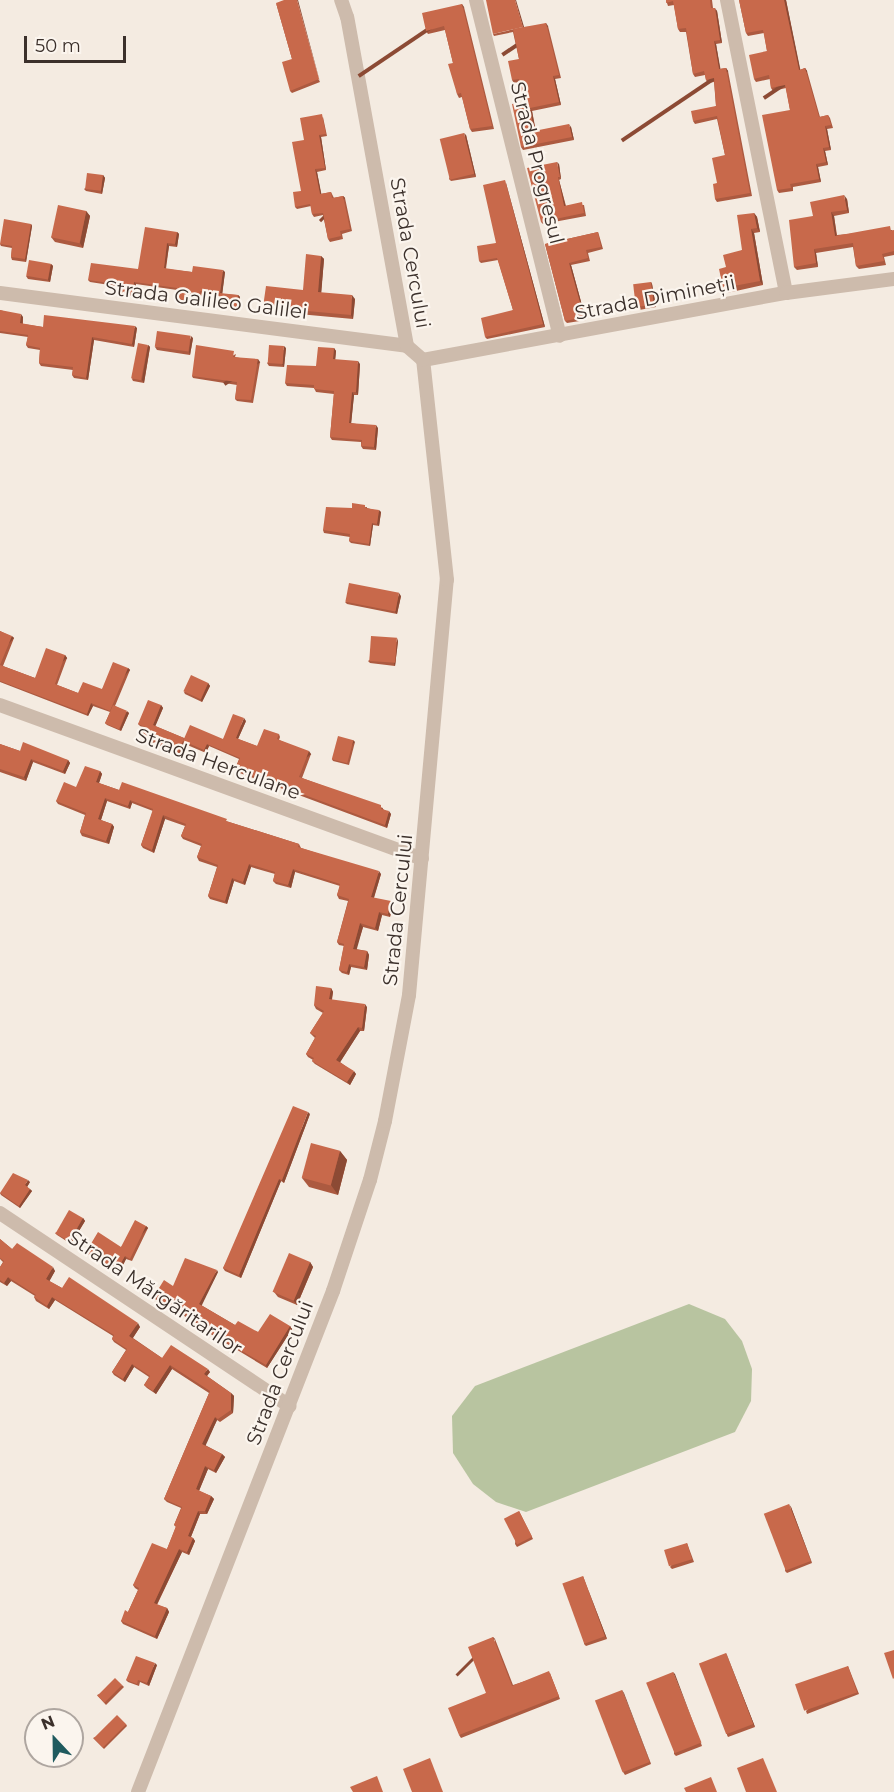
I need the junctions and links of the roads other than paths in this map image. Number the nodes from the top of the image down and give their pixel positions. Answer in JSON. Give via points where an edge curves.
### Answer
{"nodes":[{"id":1,"x":341,"y":0,"type":"edge"},
{"id":2,"x":476,"y":0,"type":"edge"},
{"id":3,"x":727,"y":0,"type":"edge"},
{"id":4,"x":894,"y":279,"type":"edge"},
{"id":5,"x":0,"y":292,"type":"edge"},
{"id":6,"x":786,"y":293,"type":"junction"},
{"id":7,"x":560,"y":336,"type":"junction"},
{"id":8,"x":407,"y":346,"type":"junction"},
{"id":9,"x":423,"y":360,"type":"junction"},
{"id":10,"x":0,"y":705,"type":"edge"},
{"id":11,"x":422,"y":859,"type":"junction"},
{"id":12,"x":0,"y":1213,"type":"edge"},
{"id":13,"x":288,"y":1406,"type":"junction"},
{"id":14,"x":138,"y":1792,"type":"edge"}],
"edges":[{"from":1,"to":8,"type":"street","name":"Strada Cercului"},
{"from":2,"to":7,"type":"street","name":"Strada Progresul"},
{"from":3,"to":6,"type":"street"},
{"from":4,"to":6,"type":"street","name":"Strada Dimineții"},
{"from":5,"to":8,"type":"street","name":"Strada Galileo Galilei"},
{"from":6,"to":7,"type":"street","name":"Strada Dimineții"},
{"from":7,"to":9,"type":"street","name":"Strada Dimineții"},
{"from":8,"to":9,"type":"street","name":"Strada Cercului"},
{"from":9,"to":11,"type":"street","name":"Strada Cercului","via":[[447,580]]},
{"from":10,"to":11,"type":"street","name":"Strada Herculane"},
{"from":11,"to":13,"type":"street","name":"Strada Cercului","via":[[409,995],[385,1121],[333,1291]]},
{"from":12,"to":13,"type":"street","name":"Strada Mărgăritarilor"},
{"from":13,"to":14,"type":"street","name":"Strada Cercului"}]}
